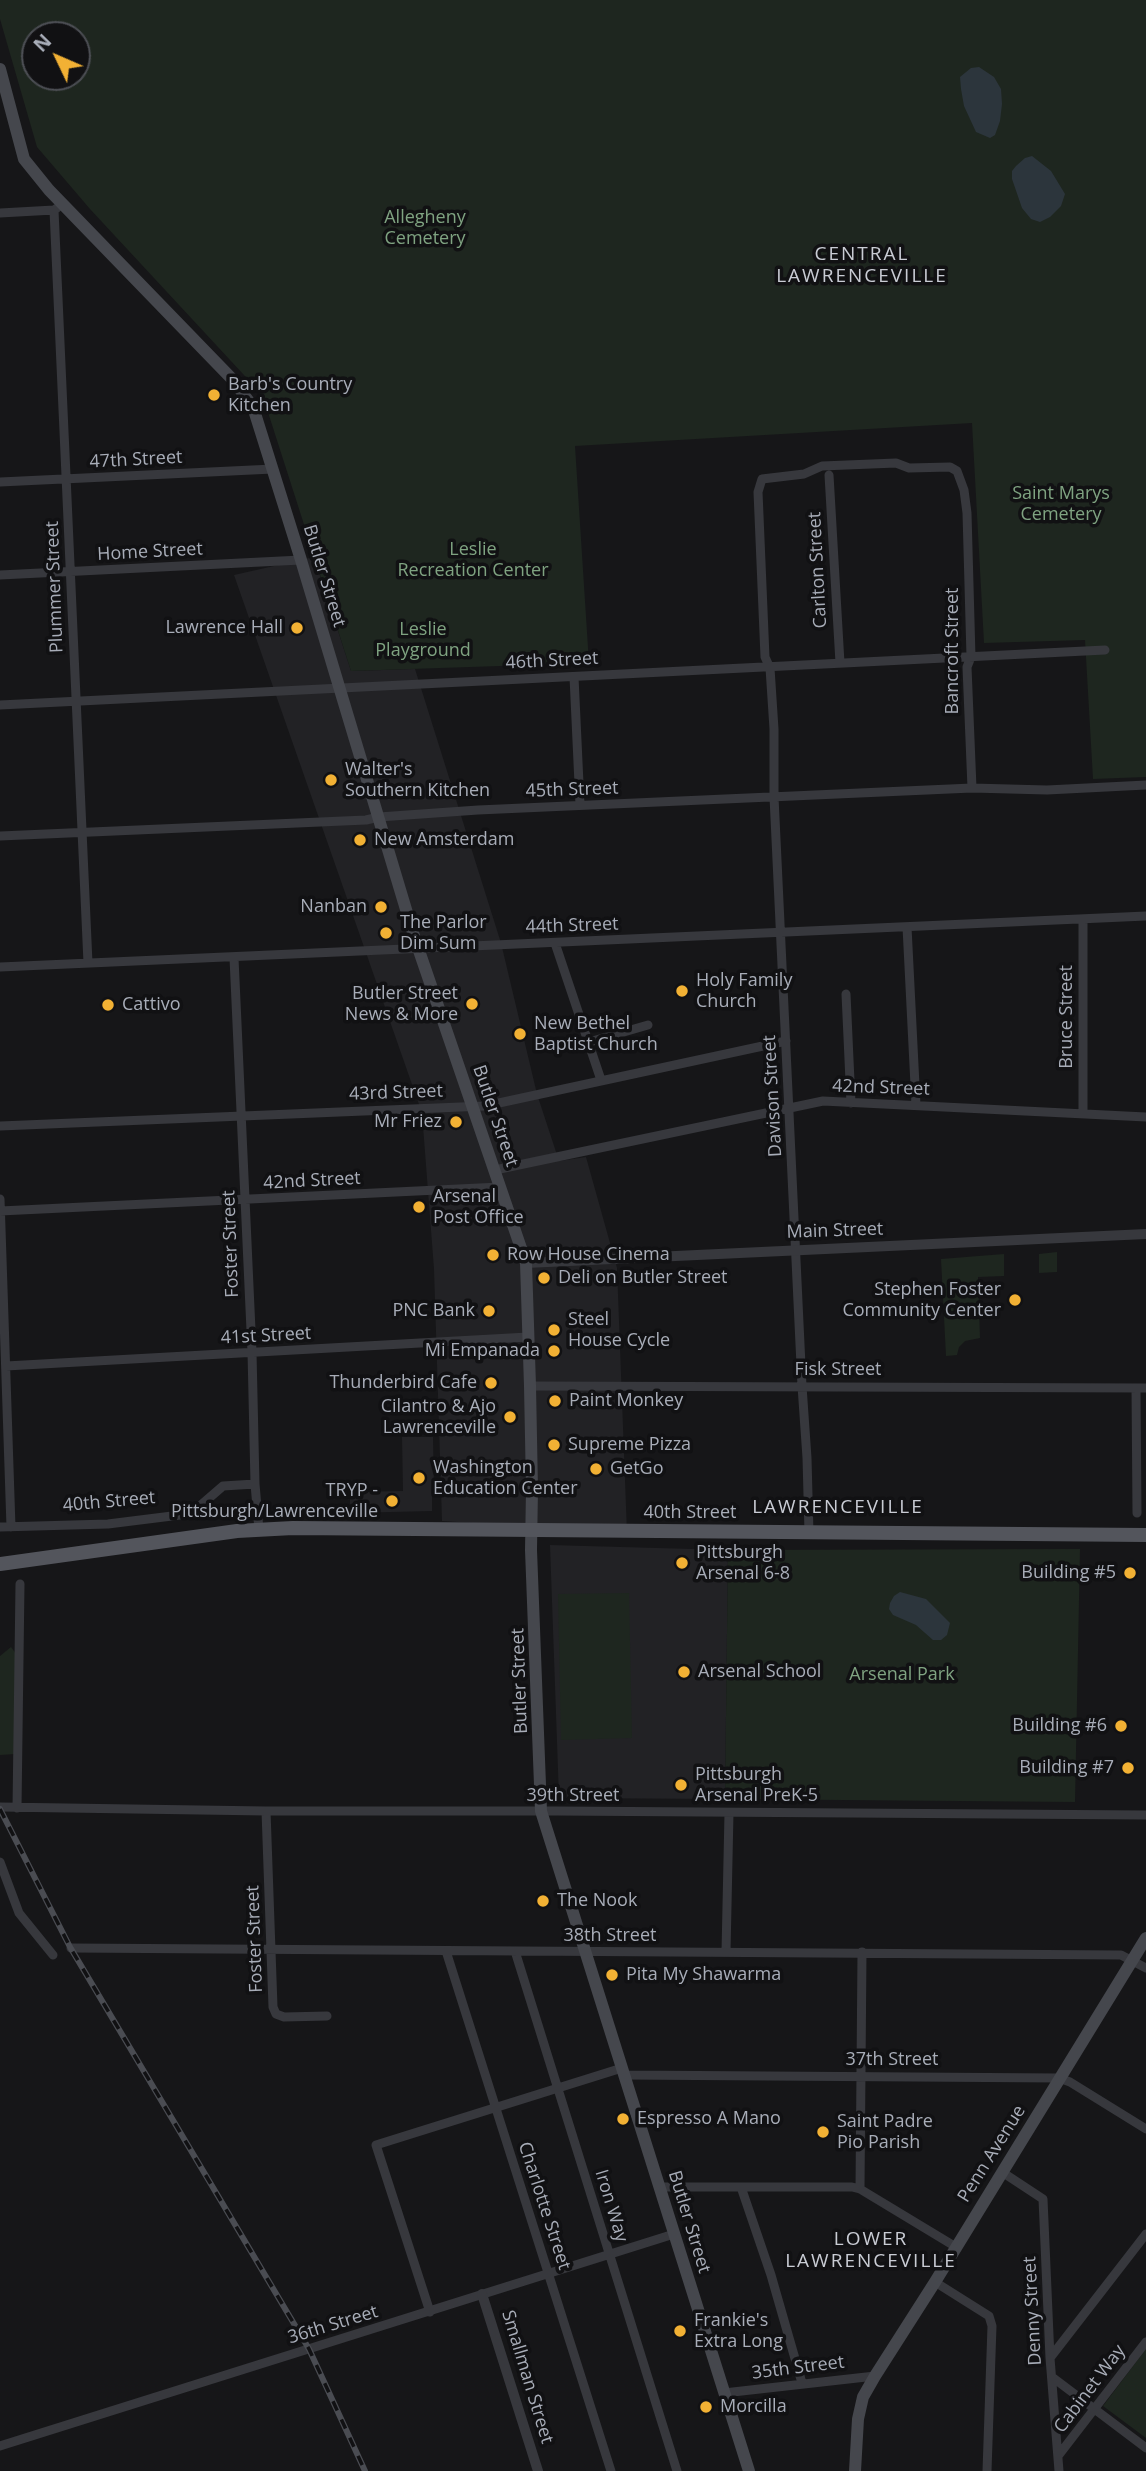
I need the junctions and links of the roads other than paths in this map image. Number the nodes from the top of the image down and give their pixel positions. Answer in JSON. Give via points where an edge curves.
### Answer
{"nodes":[{"id":1,"x":0,"y":69,"type":"edge"},
{"id":2,"x":58,"y":207,"type":"junction"},
{"id":3,"x":0,"y":213,"type":"edge"},
{"id":4,"x":273,"y":470,"type":"junction"},
{"id":5,"x":828,"y":475,"type":"dead end"},
{"id":6,"x":67,"y":479,"type":"junction"},
{"id":7,"x":0,"y":482,"type":"edge"},
{"id":8,"x":758,"y":492,"type":"joint"},
{"id":9,"x":301,"y":560,"type":"junction"},
{"id":10,"x":70,"y":571,"type":"junction"},
{"id":11,"x":0,"y":575,"type":"edge"},
{"id":12,"x":1105,"y":650,"type":"dead end"},
{"id":13,"x":971,"y":657,"type":"junction"},
{"id":14,"x":840,"y":663,"type":"junction"},
{"id":15,"x":770,"y":667,"type":"junction"},
{"id":16,"x":574,"y":677,"type":"junction"},
{"id":17,"x":339,"y":688,"type":"junction"},
{"id":18,"x":76,"y":702,"type":"junction"},
{"id":19,"x":0,"y":705,"type":"edge"},
{"id":20,"x":1146,"y":785,"type":"edge"},
{"id":21,"x":972,"y":788,"type":"junction"},
{"id":22,"x":774,"y":797,"type":"junction"},
{"id":23,"x":580,"y":805,"type":"junction"},
{"id":24,"x":379,"y":817,"type":"junction"},
{"id":25,"x":82,"y":833,"type":"junction"},
{"id":26,"x":0,"y":836,"type":"edge"},
{"id":27,"x":1146,"y":916,"type":"edge"},
{"id":28,"x":1083,"y":920,"type":"junction"},
{"id":29,"x":907,"y":927,"type":"junction"},
{"id":30,"x":781,"y":932,"type":"junction"},
{"id":31,"x":555,"y":943,"type":"junction"},
{"id":32,"x":418,"y":948,"type":"junction"},
{"id":33,"x":234,"y":958,"type":"junction"},
{"id":34,"x":88,"y":964,"type":"junction"},
{"id":35,"x":0,"y":967,"type":"edge"},
{"id":36,"x":846,"y":993,"type":"dead end"},
{"id":37,"x":648,"y":1025,"type":"dead end"},
{"id":38,"x":786,"y":1041,"type":"junction"},
{"id":39,"x":589,"y":1042,"type":"junction"},
{"id":40,"x":601,"y":1080,"type":"junction"},
{"id":41,"x":851,"y":1102,"type":"junction"},
{"id":42,"x":916,"y":1105,"type":"junction"},
{"id":43,"x":473,"y":1107,"type":"junction"},
{"id":44,"x":789,"y":1108,"type":"junction"},
{"id":45,"x":1083,"y":1114,"type":"junction"},
{"id":46,"x":242,"y":1116,"type":"junction"},
{"id":47,"x":1146,"y":1117,"type":"edge"},
{"id":48,"x":0,"y":1126,"type":"edge"},
{"id":49,"x":495,"y":1170,"type":"junction"},
{"id":50,"x":500,"y":1187,"type":"junction"},
{"id":51,"x":0,"y":1199,"type":"edge"},
{"id":52,"x":246,"y":1201,"type":"junction"},
{"id":53,"x":0,"y":1211,"type":"edge"},
{"id":54,"x":1146,"y":1234,"type":"edge"},
{"id":55,"x":796,"y":1250,"type":"junction"},
{"id":56,"x":526,"y":1263,"type":"junction"},
{"id":57,"x":528,"y":1337,"type":"junction"},
{"id":58,"x":252,"y":1353,"type":"junction"},
{"id":59,"x":6,"y":1366,"type":"junction"},
{"id":60,"x":530,"y":1386,"type":"junction"},
{"id":61,"x":802,"y":1386,"type":"junction"},
{"id":62,"x":1141,"y":1388,"type":"edge"},
{"id":63,"x":255,"y":1484,"type":"junction"},
{"id":64,"x":1137,"y":1513,"type":"dead end"},
{"id":65,"x":0,"y":1527,"type":"edge"},
{"id":66,"x":11,"y":1528,"type":"junction"},
{"id":67,"x":258,"y":1530,"type":"junction"},
{"id":68,"x":532,"y":1530,"type":"junction"},
{"id":69,"x":809,"y":1533,"type":"junction"},
{"id":70,"x":1146,"y":1535,"type":"edge"},
{"id":71,"x":0,"y":1564,"type":"edge"},
{"id":72,"x":20,"y":1584,"type":"dead end"},
{"id":73,"x":0,"y":1807,"type":"edge"},
{"id":74,"x":17,"y":1808,"type":"junction"},
{"id":75,"x":266,"y":1811,"type":"junction"},
{"id":76,"x":541,"y":1811,"type":"junction"},
{"id":77,"x":729,"y":1813,"type":"junction"},
{"id":78,"x":1146,"y":1815,"type":"edge"},
{"id":79,"x":0,"y":1862,"type":"edge"},
{"id":80,"x":1146,"y":1938,"type":"edge"},
{"id":81,"x":71,"y":1948,"type":"dead end"},
{"id":82,"x":271,"y":1950,"type":"junction"},
{"id":83,"x":446,"y":1951,"type":"junction"},
{"id":84,"x":515,"y":1951,"type":"junction"},
{"id":85,"x":586,"y":1951,"type":"junction"},
{"id":86,"x":726,"y":1952,"type":"junction"},
{"id":87,"x":862,"y":1952,"type":"junction"},
{"id":88,"x":52,"y":1955,"type":"dead end"},
{"id":89,"x":1132,"y":1959,"type":"junction"},
{"id":90,"x":1146,"y":1968,"type":"edge"},
{"id":91,"x":327,"y":2016,"type":"dead end"},
{"id":92,"x":623,"y":2071,"type":"junction"},
{"id":93,"x":861,"y":2076,"type":"junction"},
{"id":94,"x":1059,"y":2078,"type":"junction"},
{"id":95,"x":557,"y":2088,"type":"junction"},
{"id":96,"x":496,"y":2107,"type":"junction"},
{"id":97,"x":1146,"y":2129,"type":"edge"},
{"id":98,"x":1002,"y":2172,"type":"junction"},
{"id":99,"x":660,"y":2187,"type":"junction"},
{"id":100,"x":741,"y":2187,"type":"junction"},
{"id":101,"x":860,"y":2189,"type":"junction"},
{"id":102,"x":674,"y":2234,"type":"junction"},
{"id":103,"x":1146,"y":2234,"type":"edge"},
{"id":104,"x":956,"y":2247,"type":"junction"},
{"id":105,"x":609,"y":2253,"type":"junction"},
{"id":106,"x":548,"y":2273,"type":"junction"},
{"id":107,"x":935,"y":2282,"type":"junction"},
{"id":108,"x":482,"y":2294,"type":"junction"},
{"id":109,"x":430,"y":2312,"type":"junction"},
{"id":110,"x":1146,"y":2342,"type":"edge"},
{"id":111,"x":1050,"y":2358,"type":"junction"},
{"id":112,"x":875,"y":2376,"type":"junction"},
{"id":113,"x":1052,"y":2377,"type":"junction"},
{"id":114,"x":802,"y":2383,"type":"junction"},
{"id":115,"x":724,"y":2393,"type":"junction"},
{"id":116,"x":1095,"y":2409,"type":"junction"},
{"id":117,"x":0,"y":2446,"type":"edge"},
{"id":118,"x":1146,"y":2448,"type":"edge"},
{"id":119,"x":1058,"y":2456,"type":"junction"},
{"id":120,"x":538,"y":2471,"type":"edge"},
{"id":121,"x":611,"y":2471,"type":"edge"},
{"id":122,"x":677,"y":2471,"type":"edge"},
{"id":123,"x":749,"y":2471,"type":"edge"},
{"id":124,"x":855,"y":2471,"type":"edge"},
{"id":125,"x":987,"y":2471,"type":"edge"},
{"id":126,"x":1059,"y":2471,"type":"edge"}],
"edges":[{"from":1,"to":2,"type":"main road","name":"Butler Street","via":[[24,159]]},
{"from":2,"to":3,"type":"street"},
{"from":2,"to":4,"type":"main road","name":"Butler Street","via":[[244,393]]},
{"from":2,"to":6,"type":"street","name":"Plummer Street"},
{"from":4,"to":6,"type":"street","name":"47th Street"},
{"from":4,"to":9,"type":"main road","name":"Butler Street"},
{"from":5,"to":14,"type":"street","name":"Carlton Street"},
{"from":6,"to":7,"type":"street","name":"47th Street"},
{"from":6,"to":10,"type":"street","name":"Plummer Street"},
{"from":8,"to":13,"type":"street","name":"Bancroft Street","via":[[764,478],[804,474],[822,466],[896,463],[909,468],[950,467],[960,477],[967,513]]},
{"from":8,"to":15,"type":"street","name":"Davison Street","via":[[765,657]]},
{"from":9,"to":10,"type":"street","name":"Home Street"},
{"from":9,"to":17,"type":"main road","name":"Butler Street"},
{"from":10,"to":11,"type":"street","name":"Home Street"},
{"from":10,"to":18,"type":"street","name":"Plummer Street"},
{"from":12,"to":13,"type":"street","name":"46th Street"},
{"from":13,"to":14,"type":"street","name":"46th Street"},
{"from":13,"to":21,"type":"street","name":"Bancroft Street","via":[[967,667]]},
{"from":14,"to":15,"type":"street","name":"46th Street"},
{"from":15,"to":16,"type":"street","name":"46th Street"},
{"from":15,"to":22,"type":"street","name":"Davison Street"},
{"from":16,"to":17,"type":"street","name":"46th Street"},
{"from":16,"to":23,"type":"street"},
{"from":17,"to":18,"type":"street","name":"46th Street"},
{"from":17,"to":24,"type":"main road","name":"Butler Street"},
{"from":18,"to":19,"type":"street","name":"46th Street"},
{"from":18,"to":25,"type":"street","name":"Plummer Street"},
{"from":20,"to":21,"type":"street","name":"45th Street"},
{"from":21,"to":22,"type":"street","name":"45th Street"},
{"from":22,"to":23,"type":"street","name":"45th Street"},
{"from":22,"to":30,"type":"street","name":"Davison Street"},
{"from":23,"to":24,"type":"street","name":"45th Street"},
{"from":24,"to":25,"type":"street","name":"45th Street"},
{"from":24,"to":32,"type":"main road","name":"Butler Street"},
{"from":25,"to":26,"type":"street","name":"45th Street"},
{"from":25,"to":34,"type":"street","name":"Plummer Street"},
{"from":27,"to":28,"type":"street","name":"44th Street"},
{"from":28,"to":29,"type":"street","name":"44th Street"},
{"from":28,"to":45,"type":"street","name":"Bruce Street"},
{"from":29,"to":30,"type":"street","name":"44th Street"},
{"from":29,"to":42,"type":"street"},
{"from":30,"to":31,"type":"street","name":"44th Street"},
{"from":30,"to":38,"type":"street","name":"Davison Street"},
{"from":31,"to":32,"type":"street","name":"44th Street"},
{"from":31,"to":39,"type":"street"},
{"from":32,"to":33,"type":"street","name":"44th Street"},
{"from":32,"to":43,"type":"main road","name":"Butler Street"},
{"from":33,"to":34,"type":"street","name":"44th Street"},
{"from":33,"to":46,"type":"street","name":"Foster Street"},
{"from":34,"to":35,"type":"street","name":"44th Street"},
{"from":36,"to":41,"type":"street"},
{"from":37,"to":39,"type":"street"},
{"from":38,"to":40,"type":"street","name":"43rd Street"},
{"from":38,"to":44,"type":"street","name":"Davison Street"},
{"from":39,"to":40,"type":"street"},
{"from":40,"to":43,"type":"street","name":"43rd Street"},
{"from":41,"to":42,"type":"street","name":"42nd Street"},
{"from":41,"to":44,"type":"street","name":"42nd Street","via":[[822,1101]]},
{"from":42,"to":45,"type":"street","name":"42nd Street"},
{"from":43,"to":46,"type":"street","name":"43rd Street"},
{"from":43,"to":49,"type":"main road","name":"Butler Street"},
{"from":44,"to":49,"type":"street","name":"42nd Street"},
{"from":44,"to":55,"type":"street","name":"Davison Street"},
{"from":45,"to":47,"type":"street","name":"42nd Street"},
{"from":46,"to":48,"type":"street","name":"43rd Street"},
{"from":46,"to":52,"type":"street","name":"Foster Street"},
{"from":49,"to":50,"type":"main road","name":"Butler Street"},
{"from":50,"to":52,"type":"street","name":"42nd Street"},
{"from":50,"to":56,"type":"main road","name":"Butler Street"},
{"from":51,"to":53,"type":"street"},
{"from":52,"to":53,"type":"street","name":"42nd Street"},
{"from":52,"to":58,"type":"street","name":"Foster Street"},
{"from":53,"to":59,"type":"street"},
{"from":54,"to":55,"type":"street","name":"Main Street"},
{"from":55,"to":56,"type":"street","name":"Main Street"},
{"from":55,"to":61,"type":"street","name":"Davison Street"},
{"from":56,"to":57,"type":"main road","name":"Butler Street"},
{"from":57,"to":58,"type":"street","name":"41st Street"},
{"from":57,"to":60,"type":"main road","name":"Butler Street"},
{"from":58,"to":59,"type":"street","name":"41st Street"},
{"from":58,"to":63,"type":"street","name":"Foster Street"},
{"from":59,"to":66,"type":"street"},
{"from":60,"to":61,"type":"street","name":"Fisk Street"},
{"from":60,"to":68,"type":"main road","name":"Butler Street"},
{"from":61,"to":62,"type":"street","name":"Fisk Street"},
{"from":61,"to":69,"type":"street","name":"Davison Street"},
{"from":62,"to":64,"type":"street"},
{"from":63,"to":66,"type":"street","name":"40th Street","via":[[223,1486],[180,1515]]},
{"from":63,"to":67,"type":"street","name":"Foster Street"},
{"from":65,"to":66,"type":"street","name":"40th Street"},
{"from":67,"to":68,"type":"main road","name":"40th Street"},
{"from":67,"to":71,"type":"main road","name":"40th Street"},
{"from":68,"to":69,"type":"main road","name":"40th Street"},
{"from":68,"to":76,"type":"main road","name":"Butler Street"},
{"from":69,"to":70,"type":"main road","name":"40th Street"},
{"from":72,"to":74,"type":"street"},
{"from":73,"to":74,"type":"street","name":"39th Street"},
{"from":74,"to":75,"type":"street","name":"39th Street"},
{"from":75,"to":76,"type":"street","name":"39th Street"},
{"from":75,"to":82,"type":"street","name":"Foster Street"},
{"from":76,"to":77,"type":"street","name":"39th Street"},
{"from":76,"to":85,"type":"main road","name":"Butler Street"},
{"from":77,"to":78,"type":"street","name":"39th Street"},
{"from":77,"to":86,"type":"street"},
{"from":79,"to":88,"type":"street","via":[[19,1913]]},
{"from":80,"to":89,"type":"main road","name":"Penn Avenue"},
{"from":81,"to":82,"type":"street","name":"38th Street"},
{"from":82,"to":83,"type":"street","name":"38th Street"},
{"from":82,"to":91,"type":"street","name":"Foster Street","via":[[276,2014]]},
{"from":83,"to":84,"type":"street","name":"38th Street"},
{"from":83,"to":96,"type":"street","name":"Charlotte Street"},
{"from":84,"to":85,"type":"street","name":"38th Street"},
{"from":84,"to":95,"type":"street","name":"Iron Way"},
{"from":85,"to":86,"type":"street","name":"38th Street"},
{"from":85,"to":92,"type":"main road","name":"Butler Street"},
{"from":86,"to":87,"type":"street","name":"38th Street"},
{"from":87,"to":89,"type":"street","name":"38th Street","via":[[1121,1955]]},
{"from":87,"to":93,"type":"street"},
{"from":89,"to":90,"type":"street","name":"38th Street"},
{"from":89,"to":94,"type":"main road","name":"Penn Avenue"},
{"from":92,"to":93,"type":"street","name":"37th Street"},
{"from":92,"to":95,"type":"street","name":"37th Street"},
{"from":92,"to":99,"type":"main road","name":"Butler Street"},
{"from":93,"to":94,"type":"street","name":"37th Street"},
{"from":93,"to":101,"type":"street"},
{"from":94,"to":97,"type":"street","name":"37th Street"},
{"from":94,"to":98,"type":"main road","name":"Penn Avenue"},
{"from":95,"to":96,"type":"street","name":"37th Street"},
{"from":95,"to":105,"type":"street","name":"Iron Way"},
{"from":96,"to":106,"type":"street","name":"Charlotte Street"},
{"from":96,"to":109,"type":"street","name":"37th Street","via":[[376,2145]]},
{"from":98,"to":104,"type":"main road","name":"Penn Avenue"},
{"from":98,"to":111,"type":"street","name":"Denny Street","via":[[1043,2199]]},
{"from":99,"to":100,"type":"street"},
{"from":99,"to":102,"type":"main road","name":"Butler Street"},
{"from":100,"to":101,"type":"street"},
{"from":100,"to":114,"type":"street"},
{"from":101,"to":104,"type":"street"},
{"from":102,"to":105,"type":"street","name":"36th Street"},
{"from":102,"to":115,"type":"main road","name":"Butler Street"},
{"from":103,"to":111,"type":"street"},
{"from":104,"to":107,"type":"main road","name":"Penn Avenue"},
{"from":105,"to":106,"type":"street","name":"36th Street"},
{"from":105,"to":122,"type":"street","name":"Iron Way"},
{"from":106,"to":108,"type":"street","name":"36th Street"},
{"from":106,"to":121,"type":"street","name":"Charlotte Street"},
{"from":107,"to":112,"type":"main road","name":"Penn Avenue"},
{"from":107,"to":125,"type":"street","via":[[989,2316],[992,2326]]},
{"from":108,"to":109,"type":"street","name":"36th Street"},
{"from":108,"to":120,"type":"street","name":"Smallman Street"},
{"from":109,"to":117,"type":"street","name":"36th Street"},
{"from":110,"to":116,"type":"street","name":"Cabinet Way"},
{"from":111,"to":113,"type":"street","name":"Denny Street"},
{"from":112,"to":114,"type":"street","name":"35th Street"},
{"from":112,"to":124,"type":"main road","name":"Penn Avenue","via":[[858,2419]]},
{"from":113,"to":116,"type":"street"},
{"from":113,"to":119,"type":"street","name":"Denny Street"},
{"from":114,"to":115,"type":"street","name":"35th Street"},
{"from":115,"to":123,"type":"main road","name":"Butler Street"},
{"from":116,"to":118,"type":"street"},
{"from":116,"to":119,"type":"street","name":"Cabinet Way"},
{"from":119,"to":126,"type":"street","name":"Denny Street"}]}
